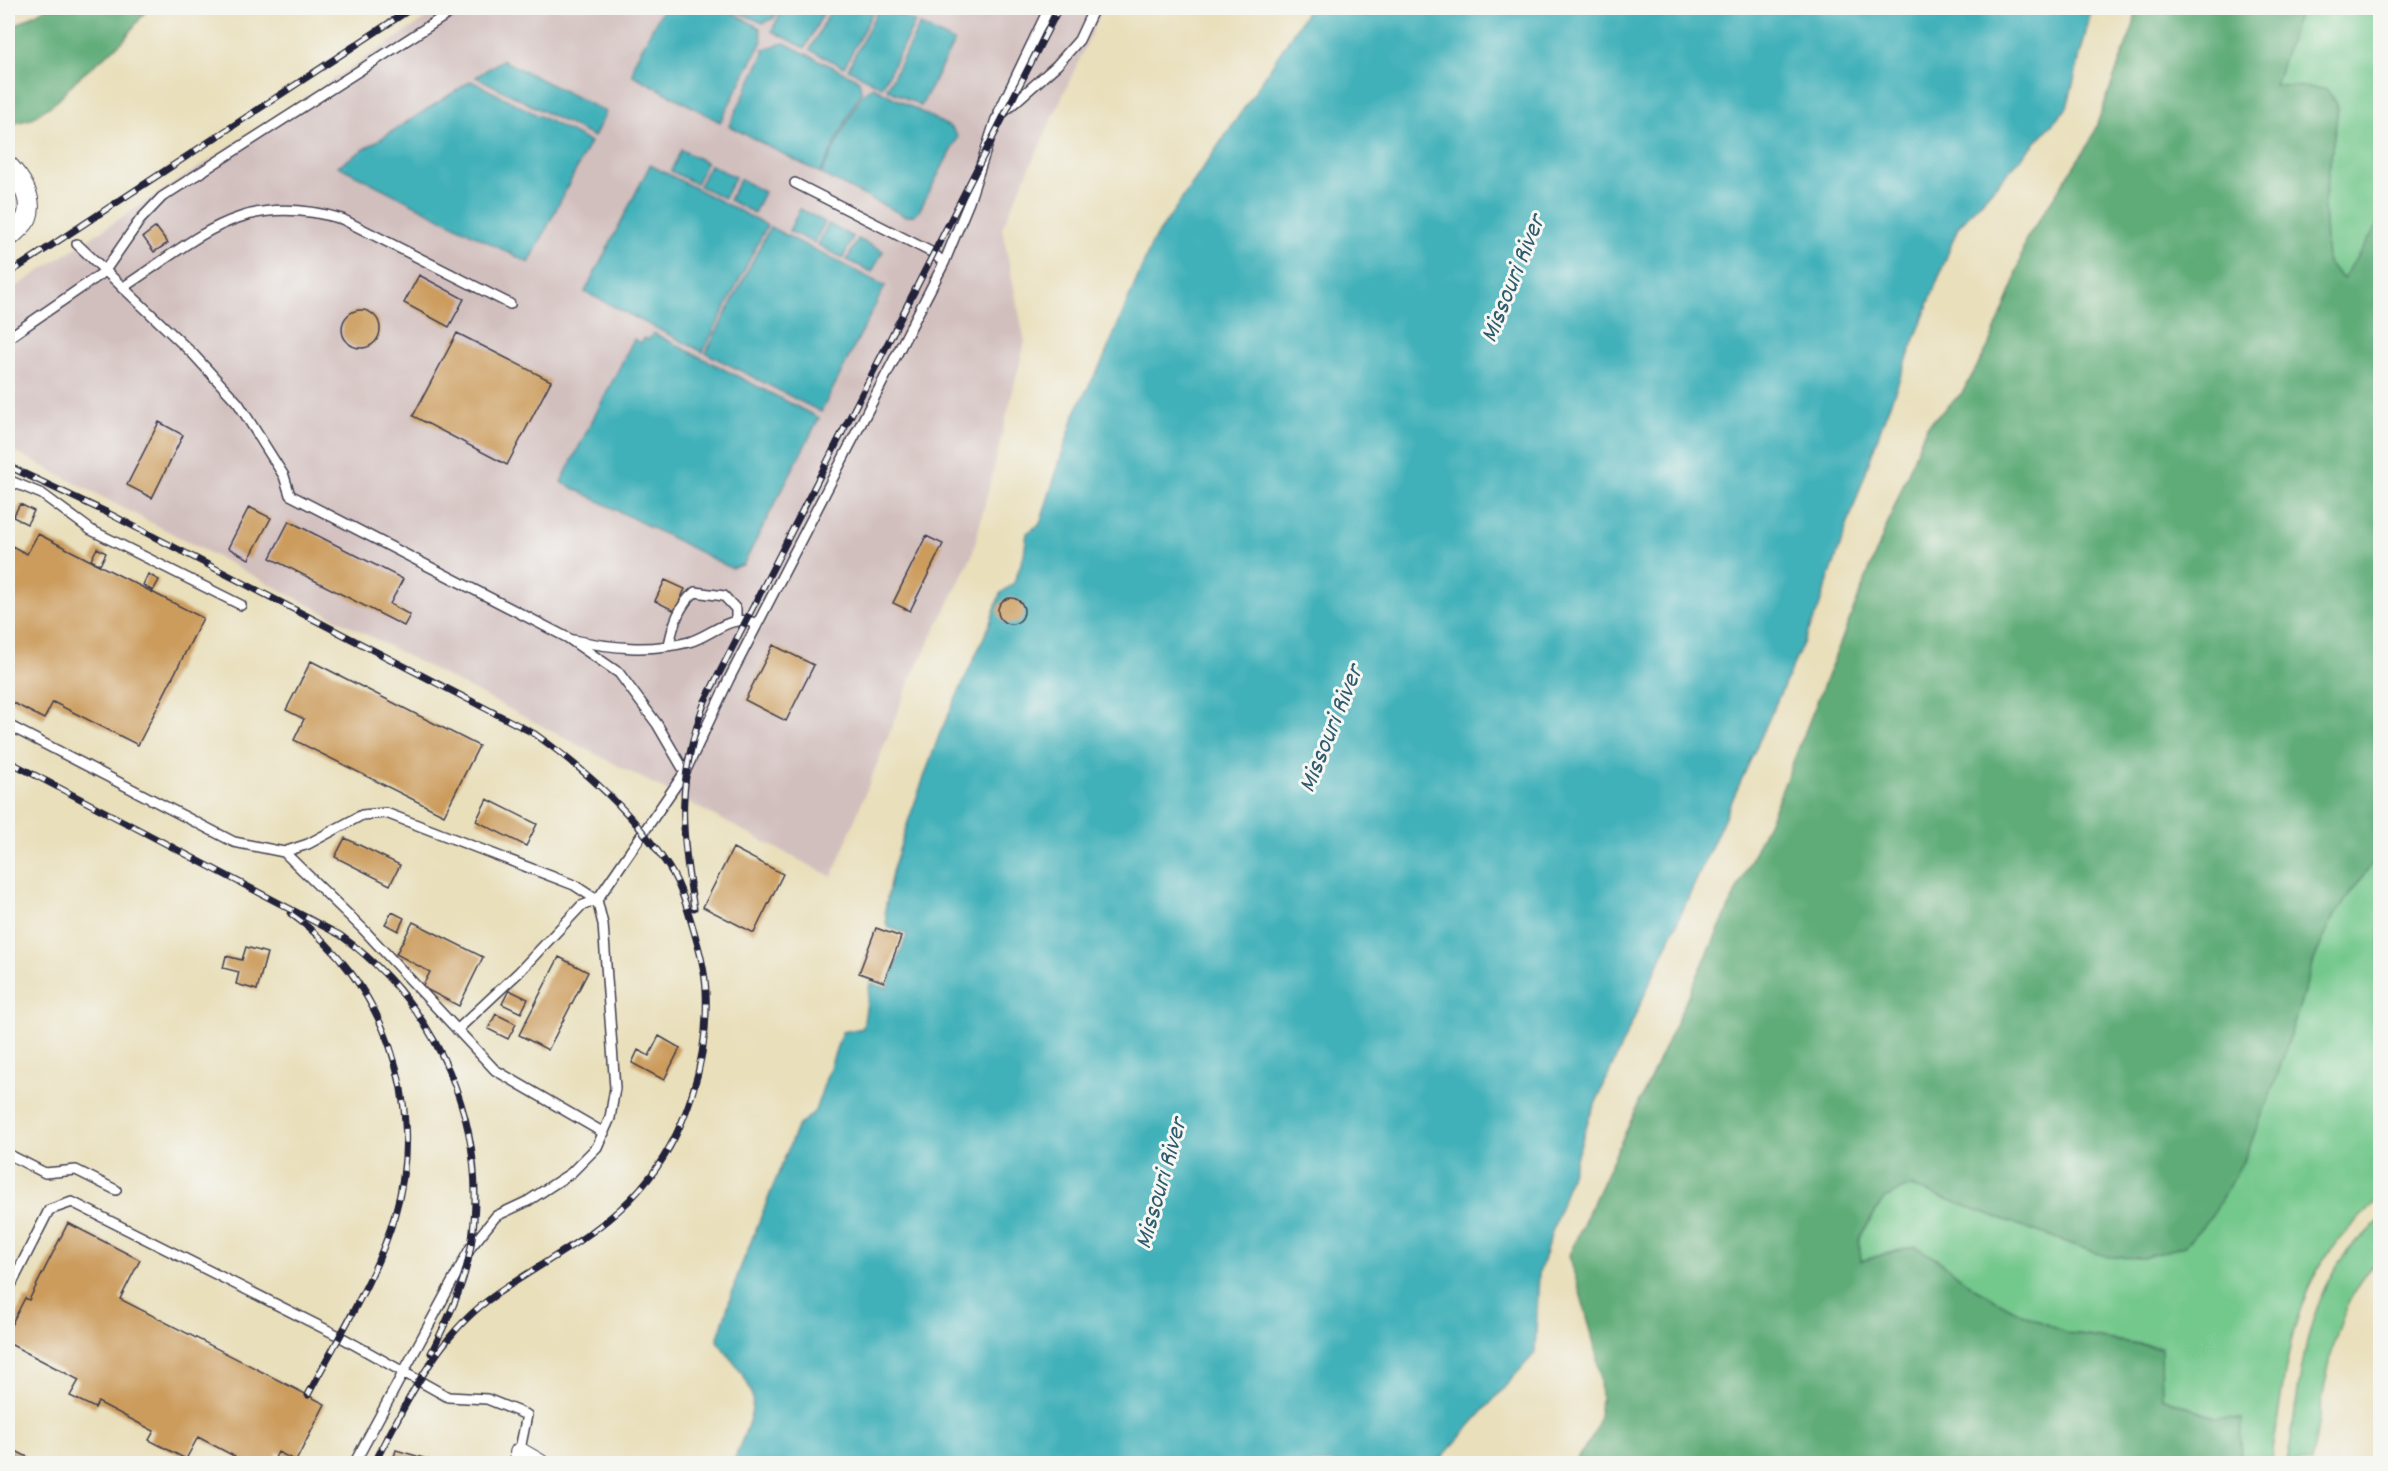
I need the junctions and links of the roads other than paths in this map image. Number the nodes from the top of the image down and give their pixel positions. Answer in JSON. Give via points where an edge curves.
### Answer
{"nodes":[{"id":1,"x":456,"y":8,"type":"edge"},
{"id":2,"x":1094,"y":8,"type":"edge"},
{"id":3,"x":1048,"y":10,"type":"dead end"},
{"id":4,"x":996,"y":119,"type":"junction"},
{"id":5,"x":8,"y":166,"type":"edge"},
{"id":6,"x":795,"y":183,"type":"dead end"},
{"id":7,"x":9,"y":237,"type":"edge"},
{"id":8,"x":77,"y":244,"type":"dead end"},
{"id":9,"x":944,"y":263,"type":"junction"},
{"id":10,"x":104,"y":272,"type":"junction"},
{"id":11,"x":122,"y":288,"type":"junction"},
{"id":12,"x":510,"y":304,"type":"dead end"},
{"id":13,"x":8,"y":338,"type":"edge"},
{"id":14,"x":8,"y":480,"type":"edge"},
{"id":15,"x":241,"y":605,"type":"dead end"},
{"id":16,"x":736,"y":620,"type":"junction"},
{"id":17,"x":757,"y":624,"type":"junction"},
{"id":18,"x":568,"y":638,"type":"junction"},
{"id":19,"x":669,"y":645,"type":"junction"},
{"id":20,"x":8,"y":725,"type":"edge"},
{"id":21,"x":685,"y":772,"type":"junction"},
{"id":22,"x":284,"y":852,"type":"junction"},
{"id":23,"x":597,"y":900,"type":"junction"},
{"id":24,"x":457,"y":1030,"type":"junction"},
{"id":25,"x":604,"y":1133,"type":"junction"},
{"id":26,"x":8,"y":1154,"type":"edge"},
{"id":27,"x":117,"y":1190,"type":"dead end"},
{"id":28,"x":8,"y":1291,"type":"edge"},
{"id":29,"x":403,"y":1371,"type":"junction"},
{"id":30,"x":519,"y":1458,"type":"edge"},
{"id":31,"x":354,"y":1464,"type":"edge"},
{"id":32,"x":539,"y":1464,"type":"edge"}],
"edges":[{"from":1,"to":10,"type":"lane","via":[[162,197],[140,220]]},
{"from":2,"to":4,"type":"lane","via":[[1079,40],[1057,65]]},
{"from":3,"to":4,"type":"lane"},
{"from":4,"to":9,"type":"lane"},
{"from":5,"to":7,"type":"street","via":[[24,186],[28,200],[27,218]]},
{"from":6,"to":9,"type":"lane","via":[[933,253]]},
{"from":8,"to":10,"type":"lane"},
{"from":9,"to":17,"type":"lane"},
{"from":10,"to":11,"type":"lane"},
{"from":10,"to":13,"type":"lane"},
{"from":11,"to":12,"type":"lane","via":[[222,222],[250,212],[283,209],[342,219]]},
{"from":11,"to":18,"type":"lane","via":[[193,354],[238,403],[284,476],[290,495]]},
{"from":14,"to":15,"type":"lane","via":[[42,494],[91,530]]},
{"from":16,"to":17,"type":"lane"},
{"from":16,"to":19,"type":"lane","via":[[690,642]]},
{"from":16,"to":19,"type":"lane","via":[[736,609],[724,596],[695,592],[673,624]]},
{"from":17,"to":21,"type":"lane"},
{"from":18,"to":19,"type":"lane","via":[[611,648]]},
{"from":18,"to":21,"type":"lane","via":[[619,673],[657,724]]},
{"from":20,"to":22,"type":"lane","via":[[234,842]]},
{"from":21,"to":23,"type":"lane"},
{"from":22,"to":23,"type":"lane","via":[[308,844],[362,815],[386,813],[574,885]]},
{"from":22,"to":24,"type":"lane"},
{"from":23,"to":24,"type":"lane","via":[[580,906],[518,973]]},
{"from":23,"to":25,"type":"lane","via":[[605,945],[615,1088]]},
{"from":24,"to":25,"type":"lane","via":[[495,1070]]},
{"from":25,"to":29,"type":"lane","via":[[597,1147],[571,1173],[496,1216],[471,1247]]},
{"from":26,"to":27,"type":"lane","via":[[45,1173],[76,1170]]},
{"from":28,"to":29,"type":"lane","via":[[49,1209],[72,1202]]},
{"from":29,"to":30,"type":"lane","via":[[448,1398],[487,1399],[527,1414]]},
{"from":29,"to":31,"type":"lane"},
{"from":30,"to":32,"type":"street"}]}
